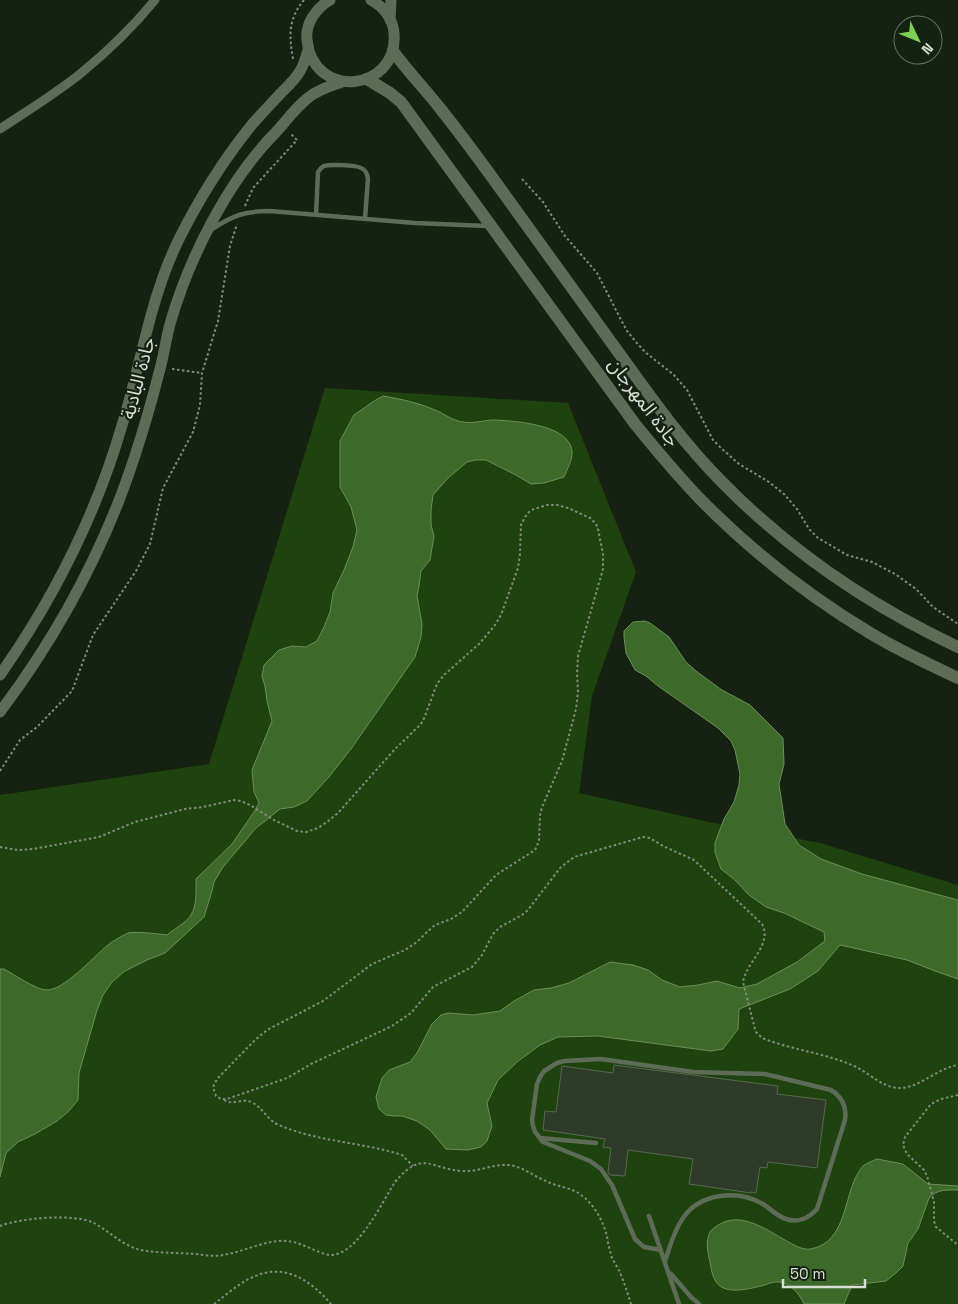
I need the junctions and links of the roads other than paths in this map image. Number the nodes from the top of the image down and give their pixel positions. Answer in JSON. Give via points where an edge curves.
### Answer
{"nodes":[{"id":1,"x":155,"y":0,"type":"edge"},
{"id":2,"x":330,"y":0,"type":"edge"},
{"id":3,"x":372,"y":0,"type":"edge"},
{"id":4,"x":391,"y":0,"type":"edge"},
{"id":5,"x":390,"y":20,"type":"junction"},
{"id":6,"x":308,"y":50,"type":"junction"},
{"id":7,"x":393,"y":51,"type":"junction"},
{"id":8,"x":367,"y":79,"type":"junction"},
{"id":9,"x":342,"y":82,"type":"junction"},
{"id":10,"x":0,"y":128,"type":"edge"},
{"id":11,"x":316,"y":215,"type":"junction"},
{"id":12,"x":365,"y":219,"type":"junction"},
{"id":13,"x":490,"y":226,"type":"junction"},
{"id":14,"x":207,"y":232,"type":"junction"},
{"id":15,"x":958,"y":647,"type":"edge"},
{"id":16,"x":0,"y":675,"type":"edge"},
{"id":17,"x":958,"y":678,"type":"edge"},
{"id":18,"x":0,"y":712,"type":"edge"},
{"id":19,"x":538,"y":1138,"type":"junction"},
{"id":20,"x":596,"y":1143,"type":"dead end"},
{"id":21,"x":649,"y":1216,"type":"dead end"},
{"id":22,"x":661,"y":1250,"type":"junction"},
{"id":23,"x":665,"y":1261,"type":"junction"},
{"id":24,"x":668,"y":1271,"type":"junction"},
{"id":25,"x":679,"y":1304,"type":"edge"},
{"id":26,"x":699,"y":1304,"type":"edge"}],
"edges":[{"from":1,"to":10,"type":"street","via":[[81,73]]},
{"from":2,"to":6,"type":"street","via":[[314,13],[309,24]]},
{"from":3,"to":5,"type":"street"},
{"from":4,"to":5,"type":"street"},
{"from":5,"to":7,"type":"street","via":[[394,30]]},
{"from":6,"to":9,"type":"street","via":[[324,74]]},
{"from":6,"to":16,"type":"street","name":"جادة البادية","via":[[296,77],[250,126],[218,170],[178,241],[149,318],[124,421],[91,512],[49,598]]},
{"from":7,"to":8,"type":"street","via":[[383,68]]},
{"from":7,"to":15,"type":"main road","name":"جادة المهرجان","via":[[448,117],[657,406],[722,482],[758,517],[837,579],[923,631]]},
{"from":8,"to":9,"type":"street","name":"جادة البادية"},
{"from":8,"to":13,"type":"main road","name":"جادة المهرجان","via":[[400,102]]},
{"from":9,"to":14,"type":"street","name":"جادة البادية","via":[[308,97],[266,141],[235,184]]},
{"from":11,"to":12,"type":"lane"},
{"from":11,"to":12,"type":"lane","via":[[319,170],[326,166],[357,166],[367,174]]},
{"from":11,"to":14,"type":"lane","via":[[250,212],[225,220]]},
{"from":12,"to":13,"type":"lane"},
{"from":13,"to":17,"type":"main road","name":"جادة المهرجان","via":[[635,424],[704,504],[776,568],[826,605],[878,638]]},
{"from":14,"to":18,"type":"street","name":"جادة البادية","via":[[178,300],[132,463],[105,534],[52,635]]},
{"from":19,"to":20,"type":"lane"},
{"from":19,"to":22,"type":"lane","via":[[601,1169],[612,1185],[635,1239],[644,1247]]},
{"from":19,"to":23,"type":"lane","via":[[532,1120],[537,1084],[544,1071],[564,1061],[601,1059],[693,1072],[765,1074],[838,1094],[845,1106],[845,1120],[814,1212],[804,1218],[788,1220],[741,1196],[719,1196],[688,1211],[677,1228]]},
{"from":21,"to":22,"type":"lane"},
{"from":22,"to":23,"type":"lane"},
{"from":23,"to":24,"type":"lane"},
{"from":24,"to":25,"type":"lane"},
{"from":24,"to":26,"type":"lane"}]}
